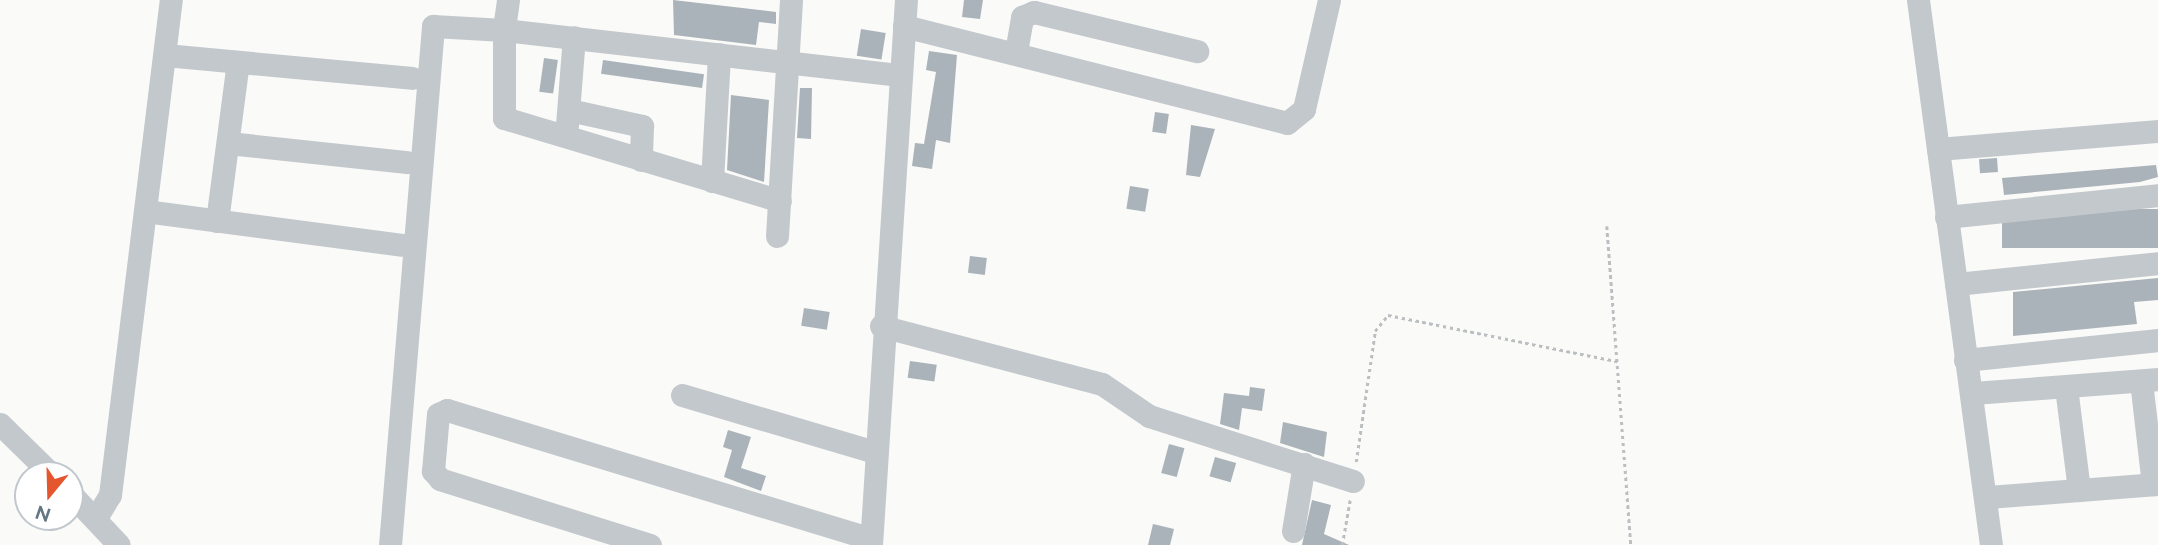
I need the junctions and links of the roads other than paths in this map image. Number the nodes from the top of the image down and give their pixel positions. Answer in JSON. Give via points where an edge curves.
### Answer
{"nodes":[{"id":1,"x":172,"y":0,"type":"edge"},
{"id":2,"x":508,"y":0,"type":"edge"},
{"id":3,"x":791,"y":0,"type":"edge"},
{"id":4,"x":906,"y":0,"type":"edge"},
{"id":5,"x":1329,"y":0,"type":"edge"},
{"id":6,"x":1918,"y":0,"type":"edge"},
{"id":7,"x":904,"y":26,"type":"junction"},
{"id":8,"x":504,"y":30,"type":"junction"},
{"id":9,"x":574,"y":37,"type":"junction"},
{"id":10,"x":1197,"y":51,"type":"dead end"},
{"id":11,"x":1016,"y":52,"type":"junction"},
{"id":12,"x":719,"y":54,"type":"junction"},
{"id":13,"x":165,"y":55,"type":"junction"},
{"id":14,"x":238,"y":62,"type":"junction"},
{"id":15,"x":787,"y":62,"type":"junction"},
{"id":16,"x":900,"y":75,"type":"junction"},
{"id":17,"x":412,"y":78,"type":"dead end"},
{"id":18,"x":569,"y":110,"type":"junction"},
{"id":19,"x":2158,"y":131,"type":"edge"},
{"id":20,"x":565,"y":137,"type":"junction"},
{"id":21,"x":228,"y":142,"type":"junction"},
{"id":22,"x":1938,"y":149,"type":"junction"},
{"id":23,"x":641,"y":160,"type":"junction"},
{"id":24,"x":407,"y":162,"type":"dead end"},
{"id":25,"x":712,"y":181,"type":"junction"},
{"id":26,"x":2158,"y":195,"type":"edge"},
{"id":27,"x":779,"y":201,"type":"junction"},
{"id":28,"x":145,"y":211,"type":"junction"},
{"id":29,"x":1946,"y":217,"type":"junction"},
{"id":30,"x":217,"y":220,"type":"junction"},
{"id":31,"x":777,"y":236,"type":"dead end"},
{"id":32,"x":402,"y":245,"type":"dead end"},
{"id":33,"x":2158,"y":263,"type":"edge"},
{"id":34,"x":1956,"y":284,"type":"junction"},
{"id":35,"x":881,"y":326,"type":"junction"},
{"id":36,"x":2158,"y":340,"type":"edge"},
{"id":37,"x":1965,"y":360,"type":"junction"},
{"id":38,"x":2149,"y":380,"type":"edge"},
{"id":39,"x":2066,"y":387,"type":"junction"},
{"id":40,"x":1973,"y":393,"type":"junction"},
{"id":41,"x":682,"y":395,"type":"dead end"},
{"id":42,"x":0,"y":424,"type":"edge"},
{"id":43,"x":875,"y":452,"type":"junction"},
{"id":44,"x":38,"y":461,"type":"edge"},
{"id":45,"x":1304,"y":464,"type":"junction"},
{"id":46,"x":1353,"y":481,"type":"road end"},
{"id":47,"x":2155,"y":484,"type":"edge"},
{"id":48,"x":2079,"y":490,"type":"junction"},
{"id":49,"x":1988,"y":497,"type":"junction"},
{"id":50,"x":84,"y":506,"type":"edge"},
{"id":51,"x":96,"y":518,"type":"junction"},
{"id":52,"x":1293,"y":531,"type":"dead end"},
{"id":53,"x":871,"y":542,"type":"edge"},
{"id":54,"x":118,"y":545,"type":"edge"},
{"id":55,"x":390,"y":545,"type":"edge"},
{"id":56,"x":650,"y":545,"type":"edge"},
{"id":57,"x":1991,"y":545,"type":"edge"}],
"edges":[{"from":1,"to":13,"type":"street"},
{"from":2,"to":8,"type":"street"},
{"from":3,"to":15,"type":"street"},
{"from":4,"to":7,"type":"street"},
{"from":5,"to":11,"type":"street","via":[[1304,109],[1287,123]]},
{"from":6,"to":22,"type":"street"},
{"from":7,"to":11,"type":"street"},
{"from":7,"to":16,"type":"street"},
{"from":8,"to":9,"type":"street"},
{"from":8,"to":20,"type":"street","via":[[501,114]]},
{"from":8,"to":55,"type":"street","via":[[433,26]]},
{"from":9,"to":12,"type":"street"},
{"from":9,"to":18,"type":"street"},
{"from":10,"to":11,"type":"street","via":[[1034,12],[1022,17]]},
{"from":12,"to":15,"type":"street"},
{"from":12,"to":25,"type":"street"},
{"from":13,"to":14,"type":"street"},
{"from":13,"to":28,"type":"street"},
{"from":14,"to":17,"type":"street"},
{"from":14,"to":21,"type":"street"},
{"from":15,"to":16,"type":"street"},
{"from":15,"to":27,"type":"street"},
{"from":16,"to":35,"type":"street"},
{"from":18,"to":20,"type":"street"},
{"from":18,"to":23,"type":"street","via":[[642,126]]},
{"from":19,"to":22,"type":"street"},
{"from":20,"to":23,"type":"street"},
{"from":21,"to":24,"type":"street"},
{"from":21,"to":30,"type":"street"},
{"from":22,"to":29,"type":"street"},
{"from":23,"to":25,"type":"street"},
{"from":25,"to":27,"type":"street"},
{"from":26,"to":29,"type":"street"},
{"from":27,"to":31,"type":"street"},
{"from":28,"to":30,"type":"street"},
{"from":28,"to":51,"type":"street","via":[[110,495]]},
{"from":29,"to":34,"type":"street"},
{"from":30,"to":32,"type":"street"},
{"from":33,"to":34,"type":"street"},
{"from":34,"to":37,"type":"street"},
{"from":35,"to":43,"type":"street"},
{"from":35,"to":45,"type":"street","via":[[1102,384],[1139,412]]},
{"from":36,"to":37,"type":"street"},
{"from":37,"to":40,"type":"street"},
{"from":38,"to":39,"type":"street"},
{"from":38,"to":47,"type":"street"},
{"from":39,"to":40,"type":"street"},
{"from":39,"to":48,"type":"street"},
{"from":40,"to":49,"type":"street"},
{"from":41,"to":43,"type":"street"},
{"from":42,"to":44,"type":"street"},
{"from":43,"to":53,"type":"street"},
{"from":45,"to":46,"type":"street"},
{"from":45,"to":52,"type":"street"},
{"from":47,"to":48,"type":"street"},
{"from":48,"to":49,"type":"street"},
{"from":49,"to":57,"type":"street"},
{"from":50,"to":51,"type":"street"},
{"from":51,"to":54,"type":"street"},
{"from":53,"to":56,"type":"street","via":[[447,410],[438,414],[433,471],[440,479]]}]}
